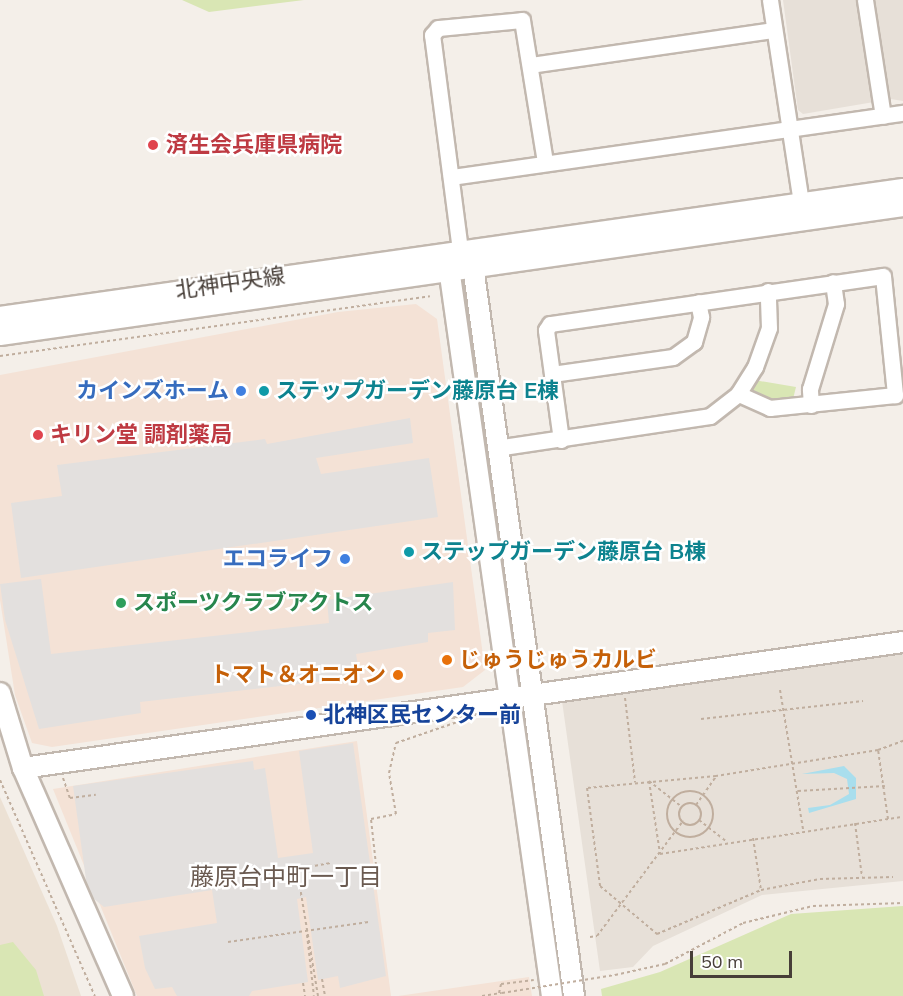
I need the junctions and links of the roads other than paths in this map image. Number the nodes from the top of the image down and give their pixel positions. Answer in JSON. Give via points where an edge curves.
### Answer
{"nodes":[{"id":1,"x":770,"y":0,"type":"edge"},
{"id":2,"x":865,"y":0,"type":"edge"},
{"id":3,"x":773,"y":30,"type":"junction"},
{"id":4,"x":530,"y":65,"type":"junction"},
{"id":5,"x":903,"y":113,"type":"edge"},
{"id":6,"x":883,"y":116,"type":"junction"},
{"id":7,"x":788,"y":128,"type":"junction"},
{"id":8,"x":545,"y":162,"type":"junction"},
{"id":9,"x":452,"y":177,"type":"junction"},
{"id":10,"x":903,"y":189,"type":"edge"},
{"id":11,"x":801,"y":203,"type":"junction"},
{"id":12,"x":903,"y":206,"type":"edge"},
{"id":13,"x":460,"y":250,"type":"junction"},
{"id":14,"x":473,"y":266,"type":"junction"},
{"id":15,"x":448,"y":268,"type":"junction"},
{"id":16,"x":833,"y":282,"type":"junction"},
{"id":17,"x":768,"y":291,"type":"junction"},
{"id":18,"x":698,"y":302,"type":"junction"},
{"id":19,"x":0,"y":317,"type":"edge"},
{"id":20,"x":0,"y":335,"type":"edge"},
{"id":21,"x":552,"y":374,"type":"junction"},
{"id":22,"x":738,"y":394,"type":"junction"},
{"id":23,"x":811,"y":405,"type":"junction"},
{"id":24,"x":561,"y":440,"type":"junction"},
{"id":25,"x":496,"y":448,"type":"junction"},
{"id":26,"x":903,"y":642,"type":"edge"},
{"id":27,"x":0,"y":693,"type":"edge"},
{"id":28,"x":532,"y":695,"type":"junction"},
{"id":29,"x":512,"y":698,"type":"junction"},
{"id":30,"x":23,"y":768,"type":"junction"},
{"id":31,"x":123,"y":996,"type":"edge"},
{"id":32,"x":552,"y":996,"type":"edge"},
{"id":33,"x":574,"y":996,"type":"edge"}],
"edges":[{"from":1,"to":3,"type":"street"},
{"from":2,"to":6,"type":"street"},
{"from":3,"to":4,"type":"street"},
{"from":3,"to":7,"type":"street"},
{"from":4,"to":8,"type":"street"},
{"from":4,"to":9,"type":"street","via":[[522,20],[517,16],[438,28],[432,35]]},
{"from":5,"to":6,"type":"street"},
{"from":6,"to":7,"type":"street"},
{"from":7,"to":8,"type":"street"},
{"from":7,"to":11,"type":"street"},
{"from":8,"to":9,"type":"street"},
{"from":9,"to":13,"type":"street"},
{"from":10,"to":11,"type":"street","name":"北神中央線"},
{"from":11,"to":13,"type":"street","name":"北神中央線"},
{"from":12,"to":14,"type":"street"},
{"from":13,"to":14,"type":"street"},
{"from":13,"to":15,"type":"street"},
{"from":13,"to":19,"type":"street","name":"北神中央線"},
{"from":14,"to":15,"type":"street"},
{"from":14,"to":25,"type":"street"},
{"from":15,"to":20,"type":"street"},
{"from":15,"to":29,"type":"street"},
{"from":16,"to":17,"type":"street"},
{"from":16,"to":23,"type":"street","via":[[836,304],[810,389]]},
{"from":16,"to":23,"type":"street","via":[[883,276],[898,390]]},
{"from":17,"to":18,"type":"street"},
{"from":17,"to":22,"type":"street","via":[[769,328],[755,367]]},
{"from":18,"to":21,"type":"street","via":[[699,330],[679,354]]},
{"from":18,"to":21,"type":"street","via":[[550,324],[546,330]]},
{"from":21,"to":24,"type":"street"},
{"from":22,"to":23,"type":"street","via":[[770,408]]},
{"from":22,"to":24,"type":"street","via":[[710,416],[689,422]]},
{"from":24,"to":25,"type":"street"},
{"from":25,"to":28,"type":"street"},
{"from":26,"to":28,"type":"street"},
{"from":27,"to":30,"type":"street"},
{"from":28,"to":29,"type":"street"},
{"from":28,"to":33,"type":"street"},
{"from":29,"to":30,"type":"street"},
{"from":29,"to":32,"type":"street"},
{"from":30,"to":31,"type":"street"}]}
